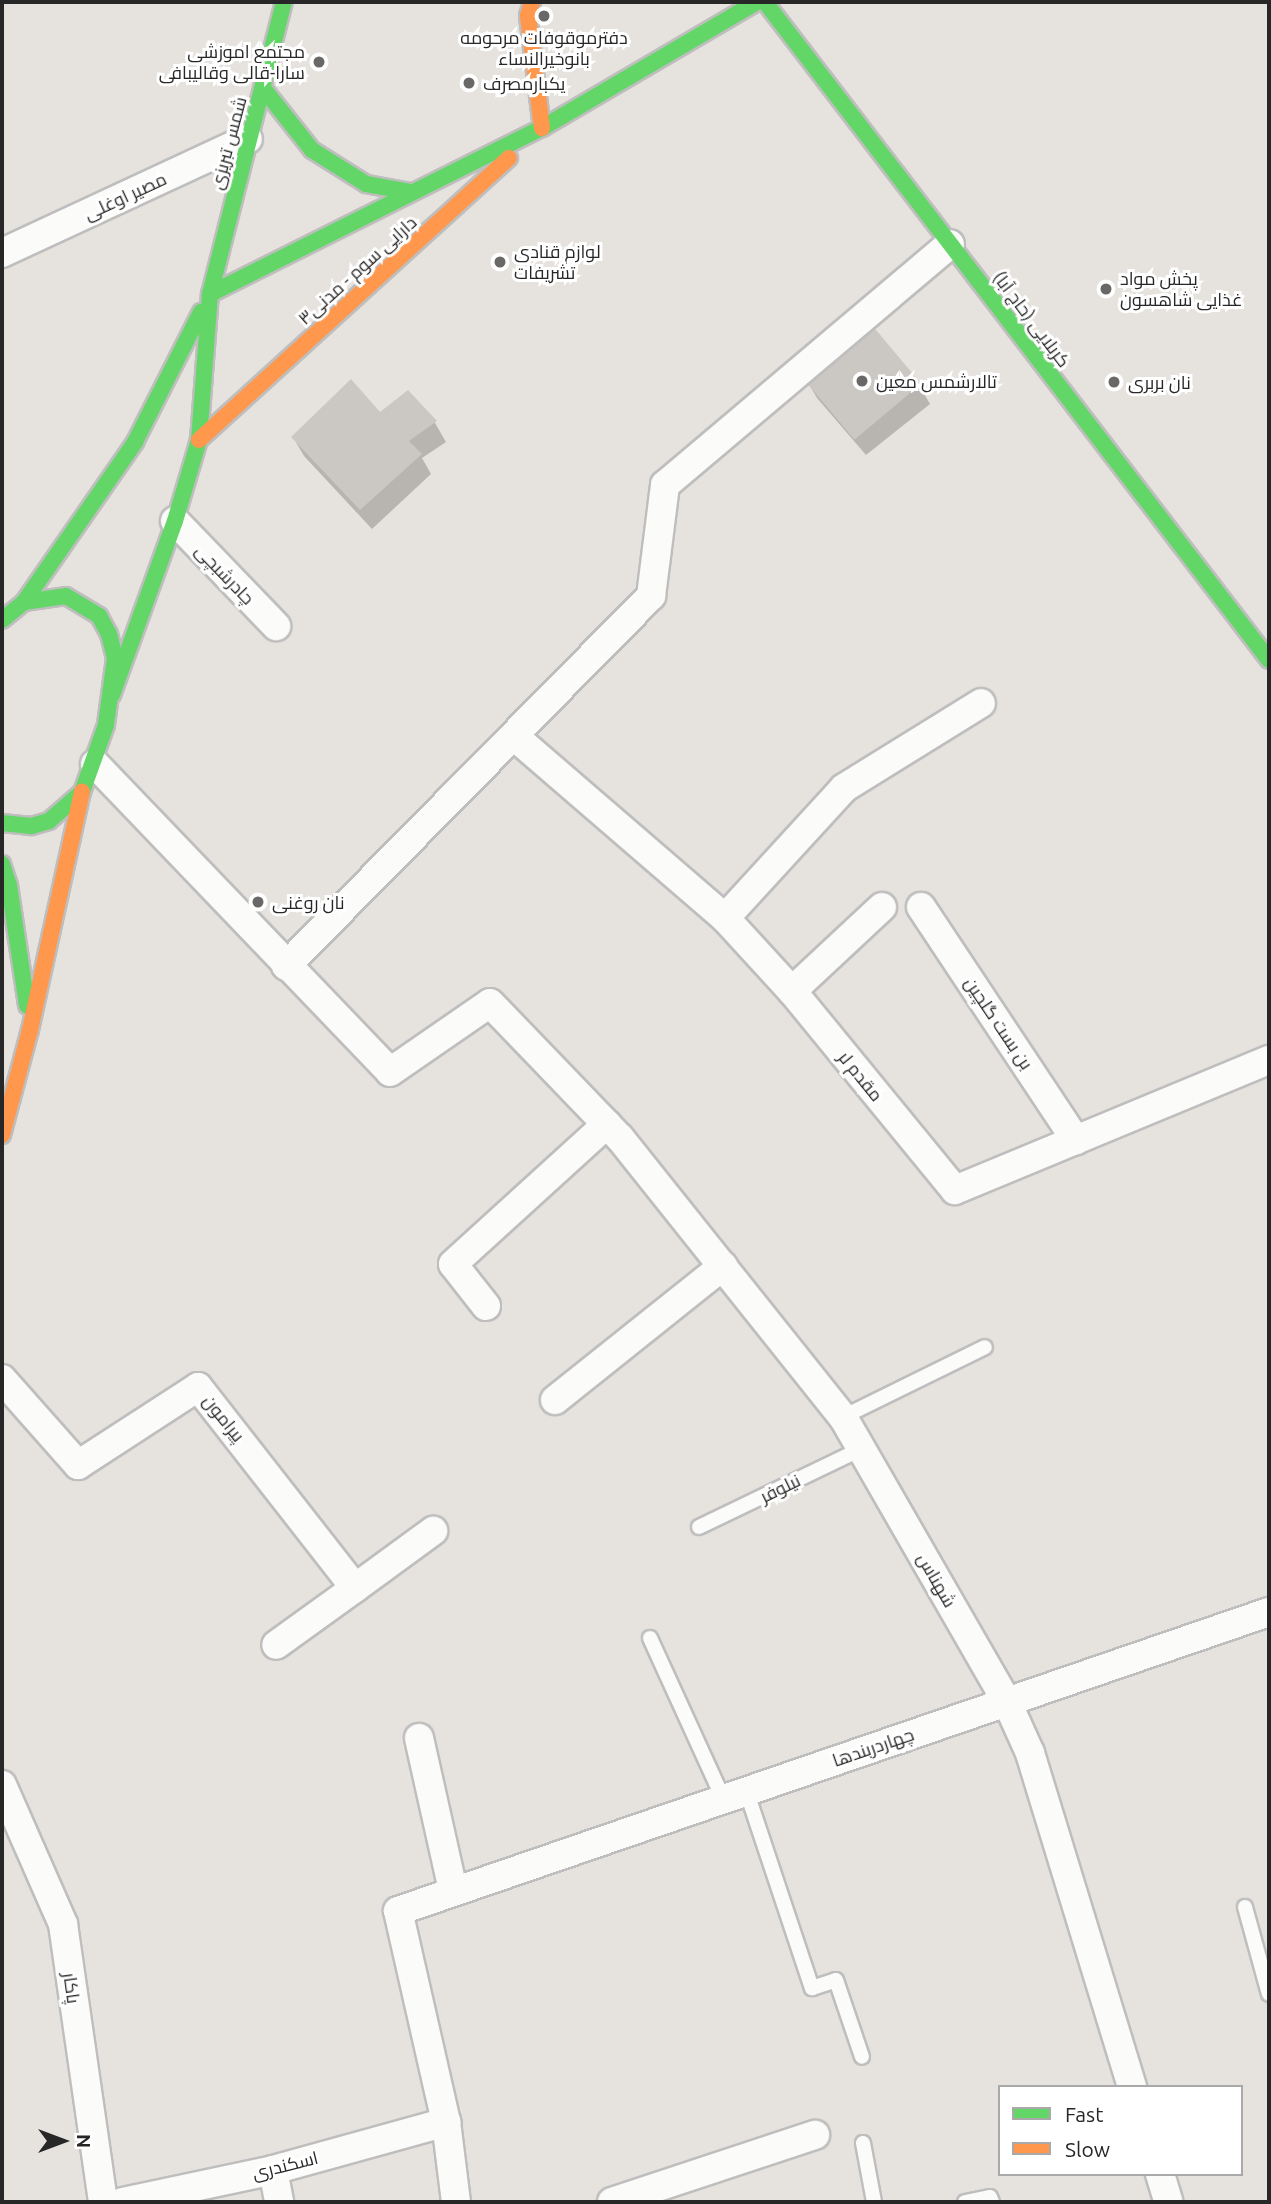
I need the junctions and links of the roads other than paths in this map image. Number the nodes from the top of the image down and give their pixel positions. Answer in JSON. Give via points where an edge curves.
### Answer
{"nodes":[{"id":1,"x":284,"y":2,"type":"edge"},
{"id":2,"x":532,"y":2,"type":"edge"},
{"id":3,"x":757,"y":2,"type":"edge"},
{"id":4,"x":765,"y":2,"type":"edge"},
{"id":5,"x":262,"y":88,"type":"junction"},
{"id":6,"x":542,"y":128,"type":"junction"},
{"id":7,"x":248,"y":139,"type":"junction"},
{"id":8,"x":411,"y":192,"type":"junction"},
{"id":9,"x":950,"y":244,"type":"junction"},
{"id":10,"x":2,"y":253,"type":"edge"},
{"id":11,"x":210,"y":294,"type":"junction"},
{"id":12,"x":199,"y":440,"type":"junction"},
{"id":13,"x":174,"y":521,"type":"junction"},
{"id":14,"x":23,"y":602,"type":"junction"},
{"id":15,"x":2,"y":620,"type":"edge"},
{"id":16,"x":276,"y":626,"type":"dead end"},
{"id":17,"x":1269,"y":660,"type":"edge"},
{"id":18,"x":112,"y":695,"type":"junction"},
{"id":19,"x":981,"y":703,"type":"dead end"},
{"id":20,"x":514,"y":736,"type":"junction"},
{"id":21,"x":95,"y":764,"type":"junction"},
{"id":22,"x":82,"y":792,"type":"junction"},
{"id":23,"x":2,"y":823,"type":"edge"},
{"id":24,"x":2,"y":864,"type":"edge"},
{"id":25,"x":882,"y":907,"type":"dead end"},
{"id":26,"x":921,"y":907,"type":"dead end"},
{"id":27,"x":725,"y":918,"type":"junction"},
{"id":28,"x":286,"y":966,"type":"junction"},
{"id":29,"x":792,"y":991,"type":"junction"},
{"id":30,"x":30,"y":1030,"type":"junction"},
{"id":31,"x":1269,"y":1060,"type":"edge"},
{"id":32,"x":614,"y":1131,"type":"junction"},
{"id":33,"x":2,"y":1135,"type":"edge"},
{"id":34,"x":1076,"y":1140,"type":"junction"},
{"id":35,"x":723,"y":1266,"type":"junction"},
{"id":36,"x":486,"y":1306,"type":"dead end"},
{"id":37,"x":985,"y":1347,"type":"dead end"},
{"id":38,"x":2,"y":1379,"type":"edge"},
{"id":39,"x":555,"y":1400,"type":"dead end"},
{"id":40,"x":843,"y":1417,"type":"junction"},
{"id":41,"x":861,"y":1449,"type":"junction"},
{"id":42,"x":699,"y":1527,"type":"dead end"},
{"id":43,"x":433,"y":1531,"type":"dead end"},
{"id":44,"x":355,"y":1588,"type":"junction"},
{"id":45,"x":1269,"y":1612,"type":"edge"},
{"id":46,"x":650,"y":1638,"type":"dead end"},
{"id":47,"x":276,"y":1645,"type":"dead end"},
{"id":48,"x":1007,"y":1702,"type":"junction"},
{"id":49,"x":419,"y":1738,"type":"dead end"},
{"id":50,"x":2,"y":1785,"type":"edge"},
{"id":51,"x":734,"y":1794,"type":"junction"},
{"id":52,"x":465,"y":1886,"type":"junction"},
{"id":53,"x":1245,"y":1907,"type":"dead end"},
{"id":54,"x":1269,"y":1994,"type":"edge"},
{"id":55,"x":862,"y":2057,"type":"dead end"},
{"id":56,"x":1131,"y":2085,"type":"edge"},
{"id":57,"x":446,"y":2122,"type":"junction"},
{"id":58,"x":815,"y":2135,"type":"dead end"},
{"id":59,"x":863,"y":2143,"type":"dead end"},
{"id":60,"x":273,"y":2169,"type":"junction"},
{"id":61,"x":1161,"y":2176,"type":"edge"},
{"id":62,"x":103,"y":2202,"type":"edge"},
{"id":63,"x":123,"y":2202,"type":"edge"},
{"id":64,"x":279,"y":2202,"type":"edge"},
{"id":65,"x":456,"y":2202,"type":"edge"},
{"id":66,"x":611,"y":2202,"type":"edge"},
{"id":67,"x":874,"y":2202,"type":"edge"},
{"id":68,"x":965,"y":2202,"type":"edge"},
{"id":69,"x":992,"y":2202,"type":"edge"},
{"id":70,"x":1168,"y":2202,"type":"edge"}],
"edges":[{"from":1,"to":5,"type":"main road","name":"شمس تبریزی"},
{"from":2,"to":6,"type":"main road","via":[[528,16]]},
{"from":3,"to":6,"type":"main road","name":"دارایی سوم - مدنی۳"},
{"from":4,"to":9,"type":"main road","name":"کربلایی (حاج آبا)"},
{"from":5,"to":7,"type":"main road","name":"شمس تبریزی"},
{"from":5,"to":8,"type":"main road","via":[[312,150],[366,184]]},
{"from":6,"to":8,"type":"main road","name":"دارایی سوم - مدنی۳"},
{"from":6,"to":12,"type":"main road","name":"دارایی سوم - مدنی۳"},
{"from":7,"to":10,"type":"street","name":"مصیر اوغلی"},
{"from":7,"to":11,"type":"main road","name":"شمس تبریزی"},
{"from":8,"to":11,"type":"main road","name":"دارایی سوم - مدنی۳"},
{"from":9,"to":17,"type":"main road","name":"کربلایی (حاج آبا)"},
{"from":9,"to":20,"type":"street","via":[[665,485],[651,596]]},
{"from":11,"to":12,"type":"main road"},
{"from":11,"to":14,"type":"main road","via":[[135,442]]},
{"from":12,"to":13,"type":"main road"},
{"from":13,"to":16,"type":"street","name":"چادرشبچی"},
{"from":13,"to":18,"type":"main road"},
{"from":14,"to":15,"type":"main road"},
{"from":14,"to":18,"type":"main road","via":[[66,596],[99,616],[115,658]]},
{"from":18,"to":21,"type":"main road"},
{"from":19,"to":27,"type":"street","via":[[844,788]]},
{"from":20,"to":27,"type":"street","name":"مقدم لر"},
{"from":20,"to":28,"type":"street"},
{"from":21,"to":22,"type":"main road"},
{"from":21,"to":28,"type":"street"},
{"from":22,"to":23,"type":"main road","via":[[49,821],[31,827]]},
{"from":22,"to":30,"type":"main road"},
{"from":24,"to":30,"type":"main road"},
{"from":25,"to":29,"type":"street"},
{"from":26,"to":34,"type":"street","name":"بن بست گلچین"},
{"from":27,"to":29,"type":"street","name":"مقدم لر"},
{"from":28,"to":32,"type":"street","name":"شهناس","via":[[390,1072],[490,1003]]},
{"from":29,"to":34,"type":"street","name":"مقدم لر","via":[[955,1189]]},
{"from":30,"to":33,"type":"main road"},
{"from":31,"to":34,"type":"street","name":"مقدم لر"},
{"from":32,"to":35,"type":"street","name":"شهناس"},
{"from":32,"to":36,"type":"street","via":[[453,1264]]},
{"from":35,"to":39,"type":"street"},
{"from":35,"to":40,"type":"street","name":"شهناس"},
{"from":37,"to":40,"type":"lane"},
{"from":38,"to":44,"type":"street","name":"پیرامون","via":[[78,1465],[198,1387]]},
{"from":40,"to":41,"type":"street","name":"شهناس"},
{"from":41,"to":42,"type":"lane","name":"نیلوفر"},
{"from":41,"to":48,"type":"street","name":"شهناس"},
{"from":43,"to":44,"type":"street"},
{"from":44,"to":47,"type":"street"},
{"from":45,"to":48,"type":"street","name":"چهاردربندها"},
{"from":46,"to":51,"type":"lane"},
{"from":48,"to":51,"type":"street","name":"چهاردربندها"},
{"from":48,"to":56,"type":"street","name":"شهناس","via":[[1030,1753]]},
{"from":49,"to":52,"type":"street"},
{"from":50,"to":62,"type":"street","name":"پاکار","via":[[63,1924]]},
{"from":51,"to":52,"type":"street","name":"چهاردربندها"},
{"from":51,"to":55,"type":"lane","via":[[812,1988],[836,1980]]},
{"from":52,"to":57,"type":"street","name":"چهاردربندها","via":[[398,1911]]},
{"from":53,"to":54,"type":"lane"},
{"from":57,"to":60,"type":"street","name":"اسکندری"},
{"from":57,"to":65,"type":"street"},
{"from":58,"to":66,"type":"street"},
{"from":59,"to":67,"type":"lane"},
{"from":60,"to":63,"type":"street","name":"اسکندری"},
{"from":60,"to":64,"type":"street"},
{"from":61,"to":70,"type":"street"},
{"from":68,"to":69,"type":"lane","via":[[989,2197]]}]}
